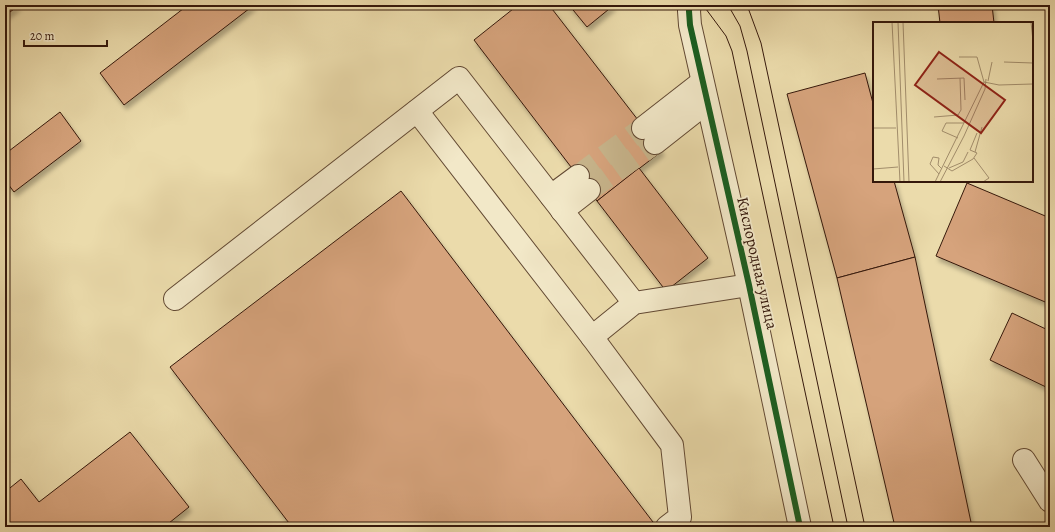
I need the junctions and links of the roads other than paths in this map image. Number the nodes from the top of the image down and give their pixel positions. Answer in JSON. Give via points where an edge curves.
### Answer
{"nodes":[{"id":1,"x":690,"y":5,"type":"edge"},
{"id":2,"x":704,"y":92,"type":"junction"},
{"id":3,"x":417,"y":111,"type":"junction"},
{"id":4,"x":649,"y":135,"type":"tunnel mouth"},
{"id":5,"x":584,"y":183,"type":"tunnel mouth"},
{"id":6,"x":556,"y":203,"type":"junction"},
{"id":7,"x":749,"y":285,"type":"junction"},
{"id":8,"x":175,"y":299,"type":"dead end"},
{"id":9,"x":634,"y":304,"type":"junction"},
{"id":10,"x":592,"y":337,"type":"junction"},
{"id":11,"x":1024,"y":460,"type":"dead end"},
{"id":12,"x":1050,"y":501,"type":"edge"},
{"id":13,"x":667,"y":527,"type":"edge"},
{"id":14,"x":800,"y":527,"type":"edge"}],
"edges":[{"from":1,"to":2,"type":"street","name":"Кислородная улица","via":[[690,25]]},
{"from":2,"to":4,"type":"street"},
{"from":2,"to":7,"type":"street","name":"Кислородная улица"},
{"from":3,"to":6,"type":"street","via":[[459,78]]},
{"from":3,"to":8,"type":"street"},
{"from":3,"to":10,"type":"street"},
{"from":5,"to":6,"type":"street"},
{"from":6,"to":9,"type":"street"},
{"from":7,"to":9,"type":"street"},
{"from":7,"to":14,"type":"street","name":"Кислородная улица"},
{"from":9,"to":10,"type":"street"},
{"from":10,"to":13,"type":"street","via":[[672,445],[680,517]]},
{"from":11,"to":12,"type":"street"}]}
